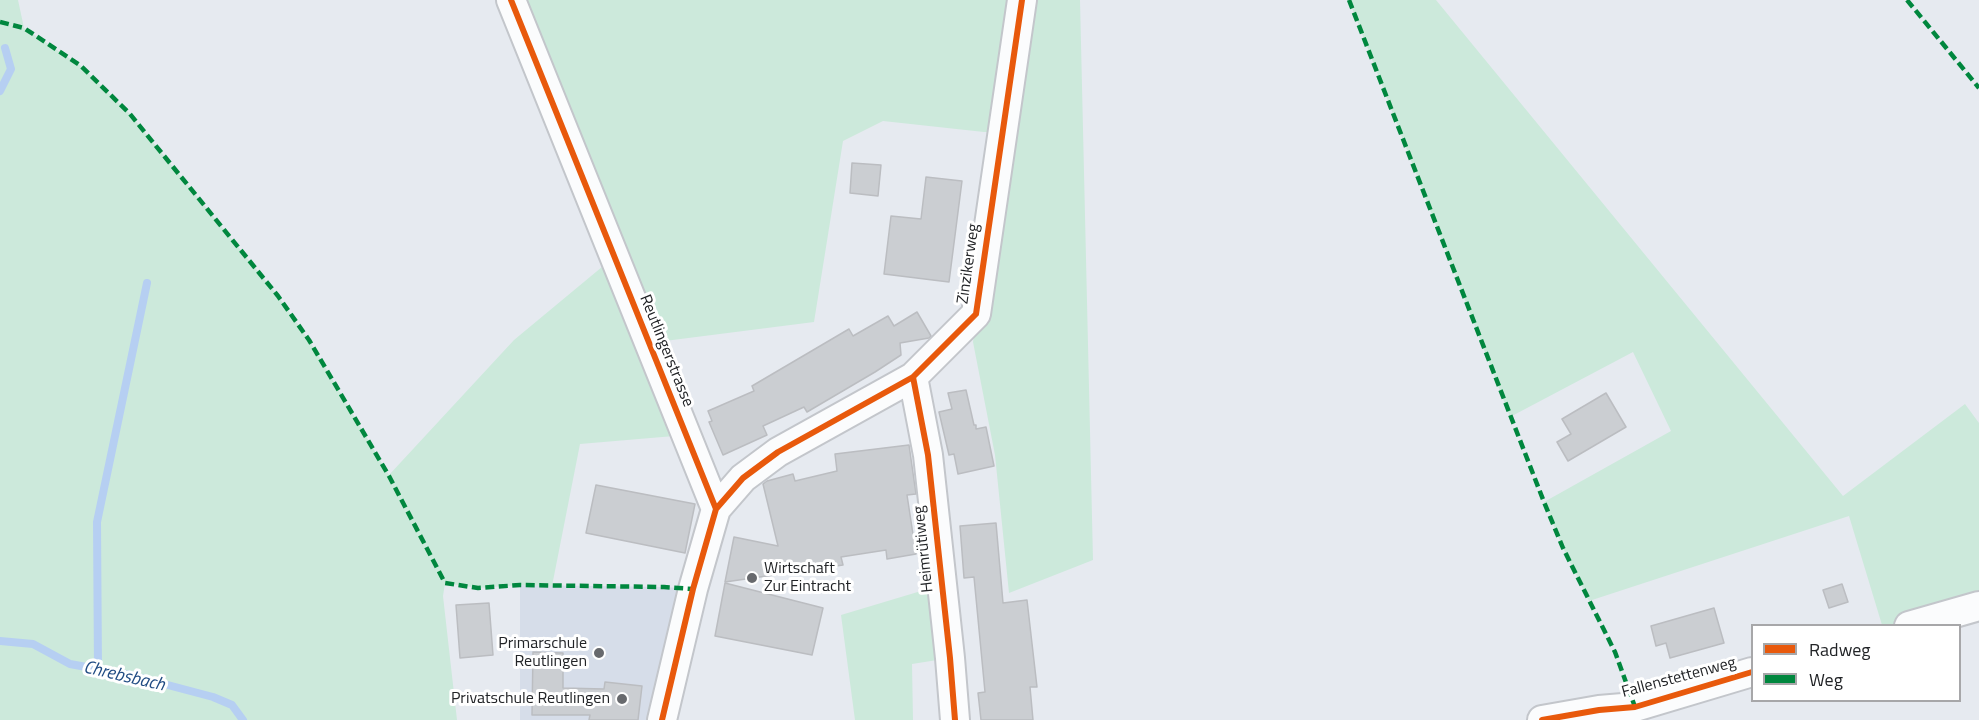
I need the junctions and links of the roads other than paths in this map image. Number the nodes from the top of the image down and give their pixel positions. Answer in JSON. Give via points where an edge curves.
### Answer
{"nodes":[{"id":1,"x":511,"y":0,"type":"edge"},
{"id":2,"x":1022,"y":0,"type":"edge"},
{"id":3,"x":913,"y":377,"type":"junction"},
{"id":4,"x":716,"y":508,"type":"junction"},
{"id":5,"x":1979,"y":606,"type":"edge"},
{"id":6,"x":1916,"y":624,"type":"edge"},
{"id":7,"x":1751,"y":672,"type":"edge"},
{"id":8,"x":1641,"y":713,"type":"edge"},
{"id":9,"x":662,"y":720,"type":"edge"},
{"id":10,"x":955,"y":720,"type":"edge"},
{"id":11,"x":1542,"y":720,"type":"edge"}],
"edges":[{"from":1,"to":4,"type":"street","name":"Reutlingerstrasse"},
{"from":2,"to":3,"type":"street","name":"Zinzikerweg","via":[[976,314]]},
{"from":3,"to":4,"type":"street","name":"Zinzikerweg","via":[[778,452],[744,478]]},
{"from":3,"to":10,"type":"street","name":"Heimrütiweg","via":[[928,455]]},
{"from":4,"to":9,"type":"street"},
{"from":5,"to":6,"type":"street"},
{"from":7,"to":8,"type":"street","name":"Fallenstettenweg"},
{"from":8,"to":11,"type":"street","name":"Fallenstettenweg","via":[[1599,710]]}]}
